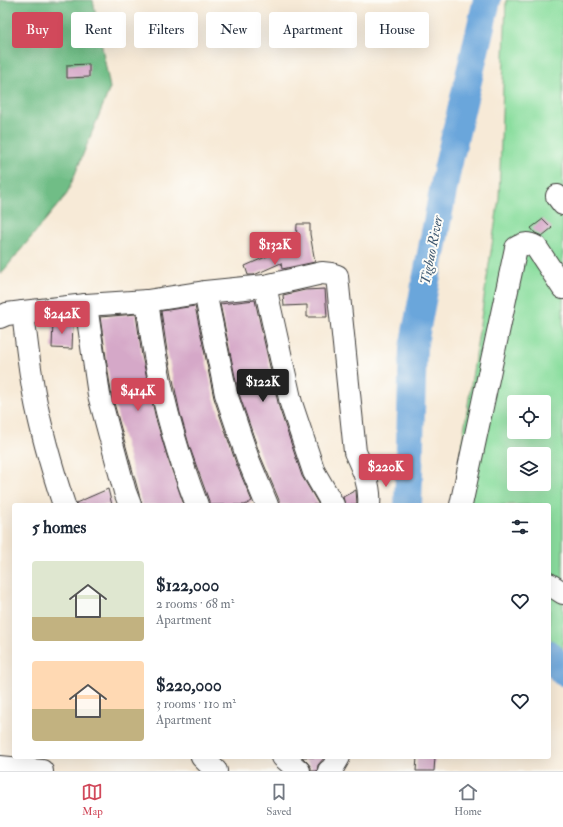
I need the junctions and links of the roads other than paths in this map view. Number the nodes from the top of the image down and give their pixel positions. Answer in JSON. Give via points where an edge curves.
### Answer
{"nodes":[{"id":1,"x":265,"y":286,"type":"junction"},
{"id":2,"x":563,"y":288,"type":"edge"},
{"id":3,"x":205,"y":292,"type":"junction"},
{"id":4,"x":147,"y":301,"type":"junction"},
{"id":5,"x":86,"y":305,"type":"junction"},
{"id":6,"x":23,"y":312,"type":"junction"},
{"id":7,"x":0,"y":317,"type":"edge"},
{"id":8,"x":63,"y":503,"type":"edge"},
{"id":9,"x":129,"y":503,"type":"edge"},
{"id":10,"x":196,"y":503,"type":"edge"},
{"id":11,"x":265,"y":503,"type":"edge"},
{"id":12,"x":332,"y":503,"type":"edge"},
{"id":13,"x":369,"y":503,"type":"edge"},
{"id":14,"x":461,"y":503,"type":"edge"},
{"id":15,"x":551,"y":585,"type":"edge"},
{"id":16,"x":563,"y":593,"type":"edge"},
{"id":17,"x":204,"y":759,"type":"edge"},
{"id":18,"x":285,"y":759,"type":"edge"},
{"id":19,"x":338,"y":759,"type":"edge"},
{"id":20,"x":0,"y":767,"type":"edge"},
{"id":21,"x":42,"y":771,"type":"edge"},
{"id":22,"x":216,"y":771,"type":"edge"},
{"id":23,"x":299,"y":771,"type":"edge"},
{"id":24,"x":329,"y":771,"type":"edge"}],
"edges":[{"from":1,"to":3,"type":"street"},
{"from":1,"to":12,"type":"street","via":[[291,403],[314,472]]},
{"from":1,"to":13,"type":"street","via":[[322,273],[337,276],[355,452],[365,474]]},
{"from":2,"to":14,"type":"street","via":[[536,247],[523,244],[516,248]]},
{"from":3,"to":4,"type":"street"},
{"from":3,"to":11,"type":"street","via":[[226,394]]},
{"from":4,"to":5,"type":"street"},
{"from":4,"to":10,"type":"street","via":[[156,361],[170,424]]},
{"from":5,"to":6,"type":"street"},
{"from":5,"to":9,"type":"street","via":[[99,395]]},
{"from":6,"to":7,"type":"street"},
{"from":6,"to":8,"type":"street","via":[[34,393]]},
{"from":15,"to":16,"type":"street"},
{"from":17,"to":22,"type":"street"},
{"from":18,"to":23,"type":"street"},
{"from":19,"to":24,"type":"street"},
{"from":20,"to":21,"type":"street"}]}
